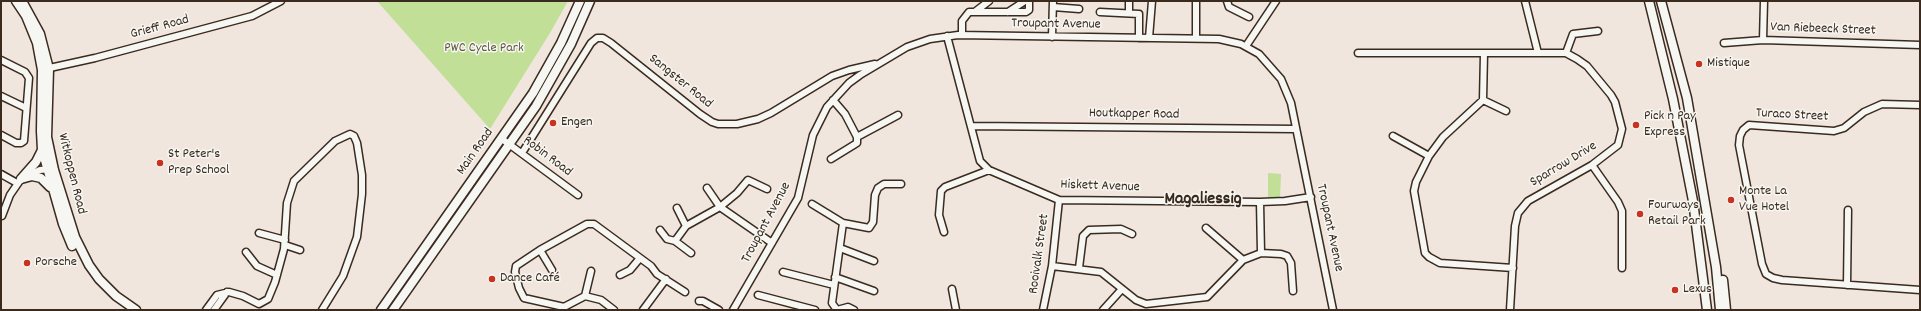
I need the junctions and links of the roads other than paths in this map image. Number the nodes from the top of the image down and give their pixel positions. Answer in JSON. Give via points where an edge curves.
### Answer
{"nodes":[{"id":1,"x":16,"y":1,"type":"edge"},
{"id":2,"x":22,"y":1,"type":"edge"},
{"id":3,"x":281,"y":1,"type":"edge"},
{"id":4,"x":580,"y":1,"type":"edge"},
{"id":5,"x":590,"y":1,"type":"edge"},
{"id":6,"x":988,"y":1,"type":"edge"},
{"id":7,"x":1025,"y":1,"type":"edge"},
{"id":8,"x":1029,"y":1,"type":"edge"},
{"id":9,"x":1129,"y":1,"type":"edge"},
{"id":10,"x":1152,"y":1,"type":"edge"},
{"id":11,"x":1196,"y":1,"type":"edge"},
{"id":12,"x":1227,"y":1,"type":"edge"},
{"id":13,"x":1276,"y":1,"type":"edge"},
{"id":14,"x":1525,"y":1,"type":"edge"},
{"id":15,"x":1648,"y":1,"type":"edge"},
{"id":16,"x":1662,"y":1,"type":"edge"},
{"id":17,"x":1764,"y":1,"type":"edge"},
{"id":18,"x":1053,"y":4,"type":"edge"},
{"id":19,"x":1079,"y":9,"type":"dead end"},
{"id":20,"x":976,"y":11,"type":"junction"},
{"id":21,"x":1008,"y":12,"type":"junction"},
{"id":22,"x":1100,"y":12,"type":"dead end"},
{"id":23,"x":1129,"y":13,"type":"junction"},
{"id":24,"x":1248,"y":17,"type":"dead end"},
{"id":25,"x":1598,"y":31,"type":"dead end"},
{"id":26,"x":962,"y":35,"type":"junction"},
{"id":27,"x":947,"y":36,"type":"junction"},
{"id":28,"x":1052,"y":36,"type":"junction"},
{"id":29,"x":1140,"y":38,"type":"junction"},
{"id":30,"x":1149,"y":38,"type":"junction"},
{"id":31,"x":1196,"y":38,"type":"junction"},
{"id":32,"x":1763,"y":40,"type":"junction"},
{"id":33,"x":1724,"y":43,"type":"dead end"},
{"id":34,"x":1246,"y":46,"type":"junction"},
{"id":35,"x":1920,"y":46,"type":"edge"},
{"id":36,"x":1358,"y":53,"type":"dead end"},
{"id":37,"x":1538,"y":53,"type":"junction"},
{"id":38,"x":1566,"y":53,"type":"junction"},
{"id":39,"x":1484,"y":54,"type":"junction"},
{"id":40,"x":1,"y":60,"type":"edge"},
{"id":41,"x":879,"y":64,"type":"junction"},
{"id":42,"x":46,"y":69,"type":"junction"},
{"id":43,"x":1,"y":96,"type":"edge"},
{"id":44,"x":833,"y":100,"type":"junction"},
{"id":45,"x":1483,"y":100,"type":"junction"},
{"id":46,"x":1920,"y":105,"type":"edge"},
{"id":47,"x":26,"y":108,"type":"junction"},
{"id":48,"x":1506,"y":111,"type":"dead end"},
{"id":49,"x":898,"y":115,"type":"dead end"},
{"id":50,"x":971,"y":126,"type":"junction"},
{"id":51,"x":1296,"y":129,"type":"junction"},
{"id":52,"x":1,"y":135,"type":"edge"},
{"id":53,"x":1393,"y":136,"type":"dead end"},
{"id":54,"x":857,"y":137,"type":"junction"},
{"id":55,"x":502,"y":139,"type":"junction"},
{"id":56,"x":510,"y":144,"type":"junction"},
{"id":57,"x":42,"y":150,"type":"junction"},
{"id":58,"x":522,"y":153,"type":"junction"},
{"id":59,"x":1429,"y":156,"type":"junction"},
{"id":60,"x":831,"y":159,"type":"dead end"},
{"id":61,"x":1592,"y":165,"type":"junction"},
{"id":62,"x":50,"y":169,"type":"junction"},
{"id":63,"x":989,"y":170,"type":"junction"},
{"id":64,"x":1,"y":174,"type":"edge"},
{"id":65,"x":19,"y":181,"type":"junction"},
{"id":66,"x":901,"y":184,"type":"dead end"},
{"id":67,"x":707,"y":188,"type":"dead end"},
{"id":68,"x":767,"y":189,"type":"dead end"},
{"id":69,"x":10,"y":195,"type":"junction"},
{"id":70,"x":54,"y":195,"type":"junction"},
{"id":71,"x":578,"y":195,"type":"dead end"},
{"id":72,"x":1311,"y":197,"type":"junction"},
{"id":73,"x":1059,"y":200,"type":"junction"},
{"id":74,"x":1260,"y":202,"type":"junction"},
{"id":75,"x":812,"y":204,"type":"dead end"},
{"id":76,"x":1,"y":206,"type":"edge"},
{"id":77,"x":720,"y":207,"type":"junction"},
{"id":78,"x":677,"y":208,"type":"dead end"},
{"id":79,"x":1848,"y":210,"type":"dead end"},
{"id":80,"x":1,"y":217,"type":"edge"},
{"id":81,"x":843,"y":224,"type":"junction"},
{"id":82,"x":686,"y":226,"type":"junction"},
{"id":83,"x":1206,"y":228,"type":"dead end"},
{"id":84,"x":660,"y":230,"type":"dead end"},
{"id":85,"x":944,"y":232,"type":"dead end"},
{"id":86,"x":259,"y":233,"type":"dead end"},
{"id":87,"x":1132,"y":234,"type":"dead end"},
{"id":88,"x":675,"y":240,"type":"junction"},
{"id":89,"x":285,"y":243,"type":"junction"},
{"id":90,"x":772,"y":243,"type":"junction"},
{"id":91,"x":840,"y":248,"type":"junction"},
{"id":92,"x":300,"y":250,"type":"dead end"},
{"id":93,"x":540,"y":250,"type":"junction"},
{"id":94,"x":246,"y":252,"type":"dead end"},
{"id":95,"x":691,"y":253,"type":"dead end"},
{"id":96,"x":1261,"y":253,"type":"junction"},
{"id":97,"x":640,"y":258,"type":"junction"},
{"id":98,"x":1242,"y":260,"type":"junction"},
{"id":99,"x":874,"y":261,"type":"dead end"},
{"id":100,"x":1052,"y":266,"type":"junction"},
{"id":101,"x":1716,"y":267,"type":"junction"},
{"id":102,"x":1079,"y":268,"type":"junction"},
{"id":103,"x":1513,"y":268,"type":"junction"},
{"id":104,"x":1622,"y":268,"type":"dead end"},
{"id":105,"x":552,"y":270,"type":"dead end"},
{"id":106,"x":590,"y":271,"type":"dead end"},
{"id":107,"x":783,"y":272,"type":"dead end"},
{"id":108,"x":277,"y":275,"type":"junction"},
{"id":109,"x":620,"y":275,"type":"dead end"},
{"id":110,"x":835,"y":277,"type":"junction"},
{"id":111,"x":666,"y":279,"type":"junction"},
{"id":112,"x":834,"y":285,"type":"junction"},
{"id":113,"x":1847,"y":285,"type":"junction"},
{"id":114,"x":952,"y":289,"type":"dead end"},
{"id":115,"x":1122,"y":289,"type":"junction"},
{"id":116,"x":1920,"y":290,"type":"edge"},
{"id":117,"x":874,"y":291,"type":"dead end"},
{"id":118,"x":1293,"y":291,"type":"dead end"},
{"id":119,"x":685,"y":292,"type":"dead end"},
{"id":120,"x":758,"y":295,"type":"dead end"},
{"id":121,"x":585,"y":296,"type":"junction"},
{"id":122,"x":699,"y":301,"type":"dead end"},
{"id":123,"x":213,"y":307,"type":"edge"},
{"id":124,"x":260,"y":307,"type":"edge"},
{"id":125,"x":956,"y":309,"type":"edge"},
{"id":126,"x":125,"y":310,"type":"edge"},
{"id":127,"x":136,"y":310,"type":"edge"},
{"id":128,"x":206,"y":310,"type":"edge"},
{"id":129,"x":322,"y":310,"type":"edge"},
{"id":130,"x":381,"y":310,"type":"edge"},
{"id":131,"x":393,"y":310,"type":"edge"},
{"id":132,"x":614,"y":310,"type":"edge"},
{"id":133,"x":643,"y":310,"type":"edge"},
{"id":134,"x":719,"y":310,"type":"edge"},
{"id":135,"x":733,"y":310,"type":"edge"},
{"id":136,"x":815,"y":310,"type":"edge"},
{"id":137,"x":854,"y":310,"type":"edge"},
{"id":138,"x":948,"y":310,"type":"edge"},
{"id":139,"x":1043,"y":310,"type":"edge"},
{"id":140,"x":1103,"y":310,"type":"edge"},
{"id":141,"x":1333,"y":310,"type":"edge"},
{"id":142,"x":1510,"y":310,"type":"edge"},
{"id":143,"x":1707,"y":310,"type":"edge"},
{"id":144,"x":1720,"y":310,"type":"edge"},
{"id":145,"x":1726,"y":310,"type":"edge"}],
"edges":[{"from":1,"to":42,"type":"main road","name":"Witkoppen Road","via":[[26,16]]},
{"from":2,"to":42,"type":"main road","name":"Witkoppen Road","via":[[40,34]]},
{"from":3,"to":42,"type":"street","name":"Grieff Road","via":[[252,16]]},
{"from":4,"to":55,"type":"main road","name":"Main Road","via":[[549,65]]},
{"from":5,"to":56,"type":"main road","name":"Main Road","via":[[555,76]]},
{"from":6,"to":20,"type":"street"},
{"from":7,"to":21,"type":"street"},
{"from":8,"to":21,"type":"street","via":[[1028,11]]},
{"from":9,"to":23,"type":"street"},
{"from":10,"to":30,"type":"street"},
{"from":11,"to":31,"type":"street"},
{"from":12,"to":24,"type":"street","via":[[1229,7]]},
{"from":13,"to":34,"type":"street"},
{"from":14,"to":37,"type":"street"},
{"from":15,"to":143,"type":"main road","via":[[1673,99],[1693,201]]},
{"from":16,"to":101,"type":"main road","via":[[1687,98]]},
{"from":17,"to":32,"type":"street"},
{"from":18,"to":19,"type":"street"},
{"from":18,"to":28,"type":"street"},
{"from":20,"to":21,"type":"street"},
{"from":20,"to":26,"type":"street","via":[[963,17]]},
{"from":22,"to":23,"type":"street"},
{"from":23,"to":29,"type":"street","via":[[1137,13],[1140,16]]},
{"from":25,"to":38,"type":"street","via":[[1573,34]]},
{"from":26,"to":27,"type":"street","name":"Troupant Avenue"},
{"from":26,"to":28,"type":"street","name":"Troupant Avenue"},
{"from":27,"to":41,"type":"street","name":"Troupant Avenue","via":[[919,42]]},
{"from":27,"to":50,"type":"street"},
{"from":28,"to":29,"type":"street","name":"Troupant Avenue"},
{"from":29,"to":30,"type":"street","name":"Troupant Avenue"},
{"from":30,"to":31,"type":"street","name":"Troupant Avenue"},
{"from":31,"to":34,"type":"street","name":"Troupant Avenue","via":[[1219,39]]},
{"from":32,"to":33,"type":"street","name":"Van Riebeeck Street"},
{"from":32,"to":35,"type":"street","name":"Van Riebeeck Street"},
{"from":34,"to":51,"type":"street","name":"Troupant Avenue","via":[[1265,59],[1281,79],[1291,103]]},
{"from":36,"to":39,"type":"street"},
{"from":37,"to":38,"type":"street"},
{"from":37,"to":39,"type":"street"},
{"from":38,"to":61,"type":"street","name":"Sparrow Drive","via":[[1587,66],[1611,95],[1622,128],[1618,145]]},
{"from":39,"to":45,"type":"street"},
{"from":40,"to":47,"type":"street","via":[[28,74]]},
{"from":41,"to":44,"type":"street","name":"Troupant Avenue","via":[[850,83]]},
{"from":41,"to":58,"type":"street","name":"Sangster Road","via":[[832,76],[758,119],[737,124],[718,124],[708,121],[611,43],[603,38],[597,38],[591,43]]},
{"from":42,"to":57,"type":"main road","name":"Witkoppen Road"},
{"from":42,"to":62,"type":"main road","name":"Witkoppen Road"},
{"from":43,"to":47,"type":"street"},
{"from":44,"to":54,"type":"street","via":[[845,114]]},
{"from":44,"to":90,"type":"street","name":"Troupant Avenue","via":[[821,116],[813,135],[800,193]]},
{"from":45,"to":48,"type":"street"},
{"from":45,"to":59,"type":"street","via":[[1443,137]]},
{"from":46,"to":113,"type":"street","name":"Turaco Street","via":[[1882,104],[1864,112],[1844,128],[1834,131],[1750,125],[1740,136],[1744,175],[1766,274],[1782,280]]},
{"from":47,"to":52,"type":"street","via":[[23,142],[16,143]]},
{"from":49,"to":54,"type":"street"},
{"from":50,"to":51,"type":"street","name":"Houtkapper Road"},
{"from":50,"to":63,"type":"street","via":[[980,161]]},
{"from":51,"to":72,"type":"street","name":"Troupant Avenue"},
{"from":53,"to":59,"type":"street"},
{"from":54,"to":60,"type":"street","via":[[857,143]]},
{"from":55,"to":56,"type":"street","name":"Robin Road"},
{"from":55,"to":130,"type":"main road","name":"Main Road"},
{"from":56,"to":58,"type":"street","name":"Robin Road"},
{"from":56,"to":131,"type":"main road","name":"Main Road"},
{"from":57,"to":62,"type":"main road","name":"Witkoppen Road"},
{"from":57,"to":65,"type":"main road","via":[[36,162]]},
{"from":58,"to":71,"type":"street","name":"Robin Road"},
{"from":59,"to":103,"type":"street","via":[[1414,191],[1425,253],[1440,263]]},
{"from":61,"to":103,"type":"street","name":"Sparrow Drive","via":[[1528,201],[1522,208],[1516,219]]},
{"from":61,"to":104,"type":"street","via":[[1622,211]]},
{"from":62,"to":65,"type":"street","via":[[40,170]]},
{"from":62,"to":70,"type":"main road","name":"Witkoppen Road"},
{"from":62,"to":127,"type":"main road","name":"Witkoppen Road","via":[[75,237],[89,265],[116,296]]},
{"from":63,"to":73,"type":"street","name":"Hiskett Avenue"},
{"from":63,"to":85,"type":"street","via":[[945,187],[941,191],[939,215]]},
{"from":64,"to":65,"type":"street"},
{"from":65,"to":69,"type":"street"},
{"from":65,"to":70,"type":"main road","via":[[32,176],[41,178],[49,184]]},
{"from":66,"to":81,"type":"street","via":[[884,184],[878,188],[873,222],[869,228]]},
{"from":67,"to":77,"type":"street"},
{"from":68,"to":77,"type":"street","via":[[749,179]]},
{"from":69,"to":76,"type":"street"},
{"from":69,"to":80,"type":"street"},
{"from":70,"to":126,"type":"main road","name":"Witkoppen Road","via":[[63,224],[86,271],[101,289]]},
{"from":72,"to":74,"type":"street","name":"Hiskett Avenue"},
{"from":72,"to":141,"type":"street","name":"Troupant Avenue"},
{"from":73,"to":74,"type":"street","name":"Hiskett Avenue"},
{"from":73,"to":100,"type":"street","name":"Rooivalk Street"},
{"from":74,"to":96,"type":"street"},
{"from":75,"to":81,"type":"street"},
{"from":77,"to":82,"type":"street"},
{"from":77,"to":90,"type":"street"},
{"from":78,"to":82,"type":"street"},
{"from":79,"to":113,"type":"street"},
{"from":81,"to":91,"type":"street"},
{"from":82,"to":88,"type":"street"},
{"from":83,"to":98,"type":"street"},
{"from":84,"to":88,"type":"street","via":[[668,239]]},
{"from":86,"to":89,"type":"street"},
{"from":87,"to":102,"type":"street","via":[[1121,230],[1089,230],[1083,236]]},
{"from":88,"to":95,"type":"street"},
{"from":89,"to":92,"type":"street"},
{"from":89,"to":108,"type":"street"},
{"from":89,"to":129,"type":"street","via":[[288,203],[294,181],[335,140],[346,134],[354,136],[362,175],[357,237],[343,276]]},
{"from":90,"to":135,"type":"street","name":"Troupant Avenue"},
{"from":91,"to":99,"type":"street"},
{"from":91,"to":110,"type":"street"},
{"from":93,"to":97,"type":"street","via":[[587,224],[594,224]]},
{"from":93,"to":105,"type":"street"},
{"from":93,"to":121,"type":"street","via":[[519,263],[516,268],[522,297],[564,307]]},
{"from":94,"to":108,"type":"street","via":[[257,266]]},
{"from":96,"to":98,"type":"street"},
{"from":96,"to":118,"type":"street","via":[[1280,254],[1289,258],[1292,266]]},
{"from":97,"to":109,"type":"street","via":[[628,272]]},
{"from":97,"to":111,"type":"street"},
{"from":98,"to":115,"type":"street","via":[[1212,294],[1205,298],[1146,304]]},
{"from":100,"to":102,"type":"street"},
{"from":100,"to":139,"type":"street","name":"Rooivalk Street"},
{"from":101,"to":144,"type":"main road"},
{"from":101,"to":145,"type":"main road","via":[[1723,278]]},
{"from":102,"to":115,"type":"street","via":[[1102,272]]},
{"from":103,"to":142,"type":"street","name":"Sparrow Drive"},
{"from":106,"to":121,"type":"street"},
{"from":107,"to":112,"type":"street"},
{"from":108,"to":124,"type":"street","via":[[269,297]]},
{"from":110,"to":112,"type":"street"},
{"from":110,"to":117,"type":"street"},
{"from":111,"to":119,"type":"street"},
{"from":111,"to":133,"type":"street"},
{"from":112,"to":137,"type":"street","via":[[832,303],[837,310],[848,306]]},
{"from":113,"to":116,"type":"street","name":"Turaco Street"},
{"from":114,"to":125,"type":"street"},
{"from":115,"to":140,"type":"street"},
{"from":120,"to":136,"type":"street"},
{"from":121,"to":132,"type":"street","via":[[601,300]]},
{"from":122,"to":134,"type":"street","via":[[704,300]]},
{"from":123,"to":124,"type":"street","via":[[217,295],[228,292],[243,296]]},
{"from":123,"to":128,"type":"street"},
{"from":125,"to":138,"type":"street"}]}
